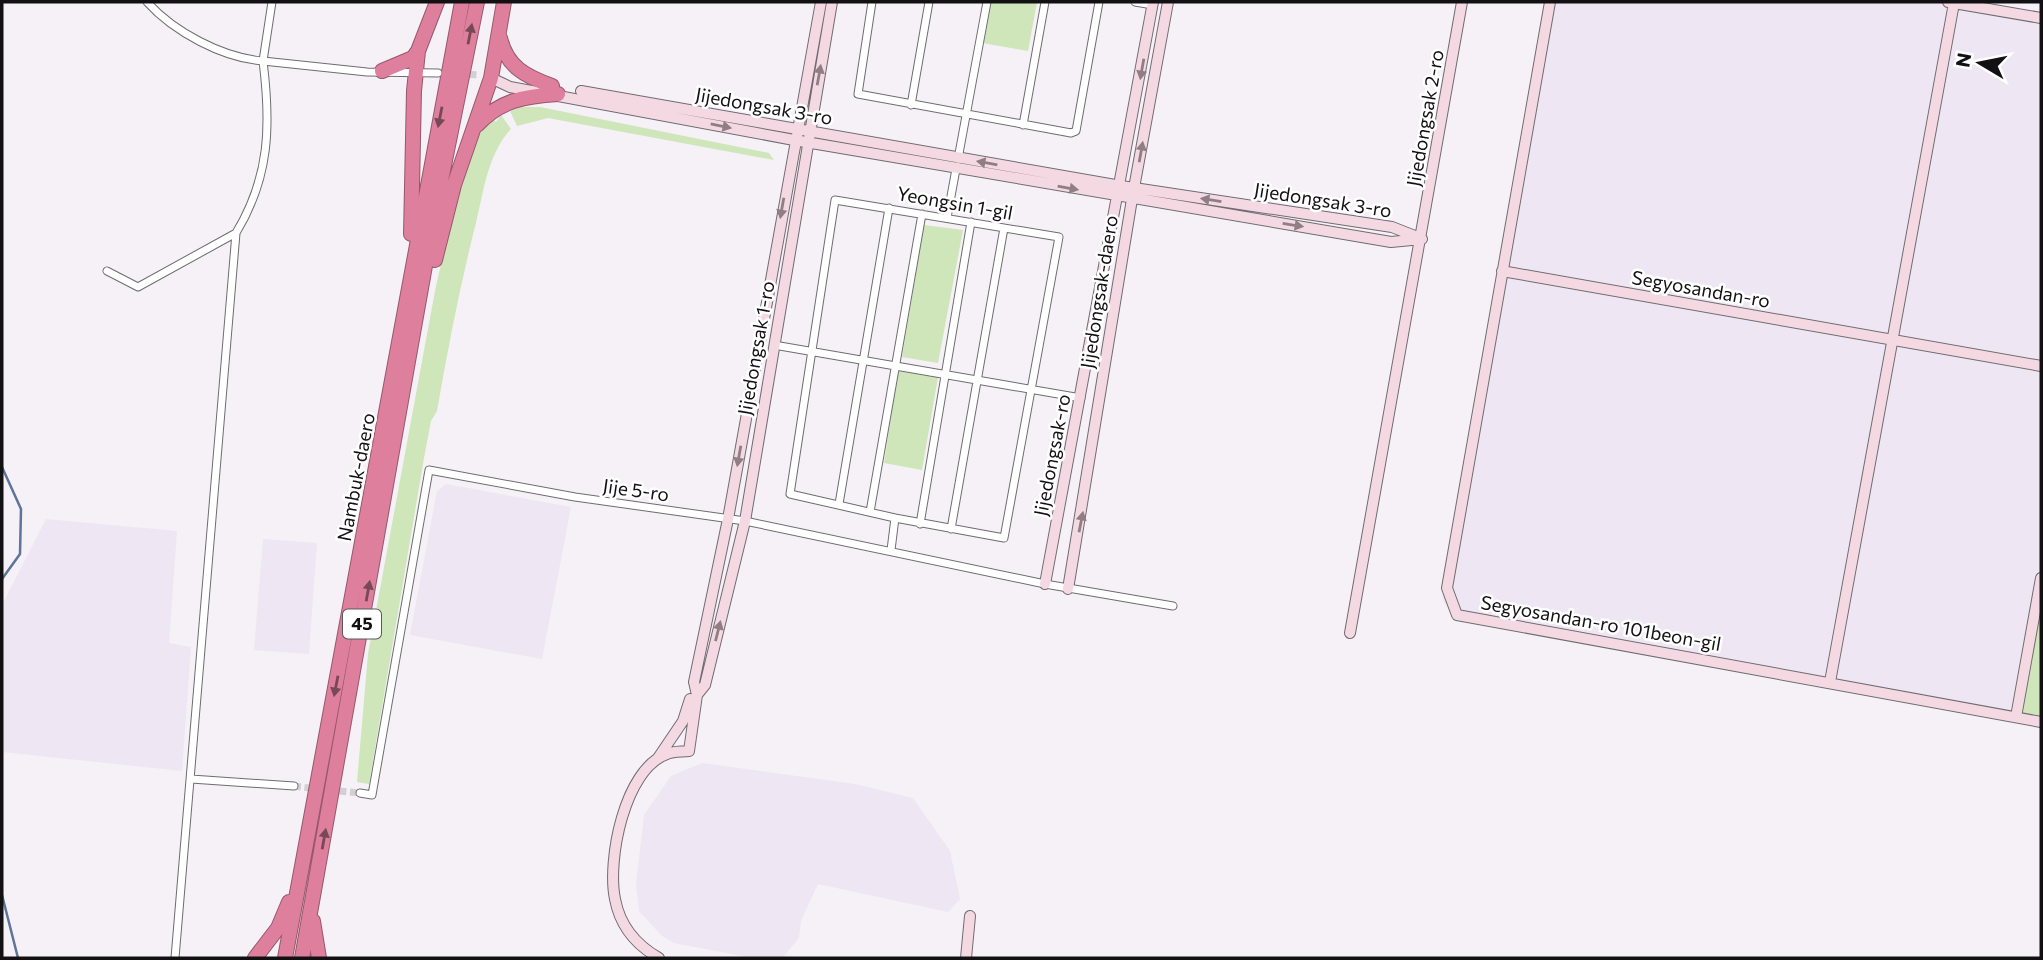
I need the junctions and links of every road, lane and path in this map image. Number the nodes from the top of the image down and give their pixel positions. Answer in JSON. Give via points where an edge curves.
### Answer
{"nodes":[{"id":1,"x":147,"y":2,"type":"edge"},
{"id":2,"x":272,"y":2,"type":"edge"},
{"id":3,"x":437,"y":2,"type":"edge"},
{"id":4,"x":461,"y":2,"type":"edge"},
{"id":5,"x":477,"y":2,"type":"edge"},
{"id":6,"x":505,"y":2,"type":"edge"},
{"id":7,"x":821,"y":2,"type":"edge"},
{"id":8,"x":832,"y":2,"type":"edge"},
{"id":9,"x":872,"y":2,"type":"edge"},
{"id":10,"x":929,"y":2,"type":"edge"},
{"id":11,"x":987,"y":2,"type":"edge"},
{"id":12,"x":1045,"y":2,"type":"edge"},
{"id":13,"x":1100,"y":2,"type":"edge"},
{"id":14,"x":1135,"y":2,"type":"edge"},
{"id":15,"x":1168,"y":2,"type":"edge"},
{"id":16,"x":1462,"y":2,"type":"edge"},
{"id":17,"x":1550,"y":2,"type":"edge"},
{"id":18,"x":1950,"y":2,"type":"edge"},
{"id":19,"x":1153,"y":3,"type":"edge"},
{"id":20,"x":2041,"y":19,"type":"edge"},
{"id":21,"x":499,"y":35,"type":"junction"},
{"id":22,"x":418,"y":51,"type":"junction"},
{"id":23,"x":263,"y":61,"type":"junction"},
{"id":24,"x":382,"y":71,"type":"junction"},
{"id":25,"x":416,"y":71,"type":"junction"},
{"id":26,"x":438,"y":72,"type":"tunnel mouth"},
{"id":27,"x":486,"y":77,"type":"junction"},
{"id":28,"x":555,"y":90,"type":"junction"},
{"id":29,"x":414,"y":91,"type":"junction"},
{"id":30,"x":911,"y":105,"type":"junction"},
{"id":31,"x":967,"y":115,"type":"junction"},
{"id":32,"x":1023,"y":125,"type":"junction"},
{"id":33,"x":474,"y":128,"type":"junction"},
{"id":34,"x":796,"y":128,"type":"junction"},
{"id":35,"x":809,"y":137,"type":"junction"},
{"id":36,"x":794,"y":141,"type":"junction"},
{"id":37,"x":957,"y":164,"type":"junction"},
{"id":38,"x":1120,"y":192,"type":"junction"},
{"id":39,"x":1133,"y":194,"type":"junction"},
{"id":40,"x":889,"y":208,"type":"junction"},
{"id":41,"x":922,"y":214,"type":"junction"},
{"id":42,"x":947,"y":218,"type":"junction"},
{"id":43,"x":971,"y":222,"type":"junction"},
{"id":44,"x":1004,"y":228,"type":"junction"},
{"id":45,"x":236,"y":233,"type":"junction"},
{"id":46,"x":1422,"y":239,"type":"junction"},
{"id":47,"x":107,"y":271,"type":"dead end"},
{"id":48,"x":1502,"y":271,"type":"junction"},
{"id":49,"x":1894,"y":339,"type":"junction"},
{"id":50,"x":413,"y":342,"type":"junction"},
{"id":51,"x":774,"y":345,"type":"junction"},
{"id":52,"x":812,"y":350,"type":"junction"},
{"id":53,"x":864,"y":359,"type":"junction"},
{"id":54,"x":895,"y":365,"type":"junction"},
{"id":55,"x":2041,"y":366,"type":"edge"},
{"id":56,"x":945,"y":374,"type":"junction"},
{"id":57,"x":977,"y":379,"type":"junction"},
{"id":58,"x":1031,"y":389,"type":"junction"},
{"id":59,"x":1081,"y":398,"type":"junction"},
{"id":60,"x":390,"y":402,"type":"junction"},
{"id":61,"x":839,"y":505,"type":"junction"},
{"id":62,"x":870,"y":512,"type":"junction"},
{"id":63,"x":895,"y":518,"type":"junction"},
{"id":64,"x":728,"y":519,"type":"junction"},
{"id":65,"x":745,"y":521,"type":"junction"},
{"id":66,"x":920,"y":524,"type":"junction"},
{"id":67,"x":951,"y":529,"type":"junction"},
{"id":68,"x":891,"y":550,"type":"junction"},
{"id":69,"x":2041,"y":578,"type":"edge"},
{"id":70,"x":1045,"y":584,"type":"junction"},
{"id":71,"x":1068,"y":589,"type":"junction"},
{"id":72,"x":1173,"y":606,"type":"dead end"},
{"id":73,"x":2038,"y":613,"type":"edge"},
{"id":74,"x":1350,"y":633,"type":"dead end"},
{"id":75,"x":694,"y":682,"type":"junction"},
{"id":76,"x":1830,"y":682,"type":"junction"},
{"id":77,"x":697,"y":695,"type":"junction"},
{"id":78,"x":2016,"y":717,"type":"junction"},
{"id":79,"x":2041,"y":722,"type":"edge"},
{"id":80,"x":655,"y":761,"type":"junction"},
{"id":81,"x":191,"y":779,"type":"junction"},
{"id":82,"x":294,"y":786,"type":"tunnel mouth"},
{"id":83,"x":360,"y":793,"type":"dead end"},
{"id":84,"x":299,"y":878,"type":"junction"},
{"id":85,"x":312,"y":906,"type":"junction"},
{"id":86,"x":970,"y":916,"type":"dead end"},
{"id":87,"x":175,"y":958,"type":"edge"},
{"id":88,"x":255,"y":958,"type":"edge"},
{"id":89,"x":285,"y":958,"type":"edge"},
{"id":90,"x":302,"y":958,"type":"edge"},
{"id":91,"x":320,"y":958,"type":"edge"},
{"id":92,"x":659,"y":958,"type":"edge"},
{"id":93,"x":967,"y":958,"type":"edge"}],
"edges":[{"from":1,"to":23,"type":"street","via":[[167,22],[240,59]]},
{"from":2,"to":23,"type":"street"},
{"from":3,"to":22,"type":"highway"},
{"from":4,"to":60,"type":"highway","name":"Nambuk-daero","number":"45","one_way":true},
{"from":50,"to":5,"type":"highway","name":"Nambuk-daero","number":"45","one_way":true},
{"from":6,"to":21,"type":"highway"},
{"from":7,"to":34,"type":"street","name":"Jijedongsak 1-ro"},
{"from":35,"to":8,"type":"street","name":"Jijedongsak 1-ro","one_way":true},
{"from":9,"to":30,"type":"street","via":[[857,93]]},
{"from":10,"to":30,"type":"street"},
{"from":11,"to":31,"type":"street"},
{"from":12,"to":32,"type":"street"},
{"from":13,"to":32,"type":"street","via":[[1076,131],[1071,134]]},
{"from":14,"to":19,"type":"street"},
{"from":39,"to":15,"type":"street","name":"Jijedongsak-daero","one_way":true},
{"from":16,"to":46,"type":"street","name":"Jijedongsak 2-ro"},
{"from":17,"to":48,"type":"street"},
{"from":18,"to":20,"type":"street"},
{"from":18,"to":49,"type":"street"},
{"from":19,"to":38,"type":"street","name":"Jijedongsak-ro","one_way":true},
{"from":21,"to":27,"type":"highway"},
{"from":21,"to":28,"type":"highway","via":[[510,64]]},
{"from":22,"to":24,"type":"highway","via":[[413,58]]},
{"from":22,"to":25,"type":"highway"},
{"from":23,"to":24,"type":"street"},
{"from":23,"to":45,"type":"street","via":[[268,99],[262,176]]},
{"from":24,"to":25,"type":"street"},
{"from":24,"to":29,"type":"highway","via":[[406,80]]},
{"from":25,"to":26,"type":"street"},
{"from":25,"to":29,"type":"highway"},
{"from":27,"to":28,"type":"street","name":"Jijedongsak 3-ro"},
{"from":27,"to":33,"type":"highway"},
{"from":28,"to":33,"type":"highway","via":[[504,103]]},
{"from":28,"to":34,"type":"street","name":"Jijedongsak 3-ro"},
{"from":28,"to":36,"type":"street","name":"Jijedongsak 3-ro","one_way":true},
{"from":29,"to":60,"type":"highway","via":[[411,232]]},
{"from":30,"to":31,"type":"street"},
{"from":31,"to":32,"type":"street"},
{"from":31,"to":37,"type":"street"},
{"from":33,"to":50,"type":"highway","via":[[454,185],[423,318]]},
{"from":34,"to":35,"type":"street","name":"Jijedongsak 3-ro"},
{"from":34,"to":36,"type":"street","name":"Jijedongsak 1-ro"},
{"from":35,"to":36,"type":"street","name":"Jijedongsak 3-ro"},
{"from":35,"to":37,"type":"street","name":"Jijedongsak 3-ro"},
{"from":35,"to":51,"type":"street","name":"Jijedongsak 1-ro"},
{"from":36,"to":64,"type":"street","name":"Jijedongsak 1-ro","one_way":true},
{"from":37,"to":38,"type":"street","name":"Jijedongsak 3-ro"},
{"from":37,"to":42,"type":"street"},
{"from":38,"to":39,"type":"street","name":"Jijedongsak 3-ro"},
{"from":38,"to":59,"type":"street","name":"Jijedongsak-ro"},
{"from":39,"to":46,"type":"street","name":"Jijedongsak 3-ro","via":[[1391,242]]},
{"from":71,"to":39,"type":"street","name":"Jijedongsak-daero","one_way":true},
{"from":40,"to":41,"type":"street","name":"Yeongsin 1-gil"},
{"from":40,"to":52,"type":"street","name":"Yeongsin 1-gil","via":[[835,200]]},
{"from":40,"to":53,"type":"street"},
{"from":41,"to":42,"type":"street","name":"Yeongsin 1-gil"},
{"from":41,"to":54,"type":"street"},
{"from":42,"to":43,"type":"street","name":"Yeongsin 1-gil"},
{"from":43,"to":44,"type":"street","name":"Yeongsin 1-gil"},
{"from":43,"to":56,"type":"street"},
{"from":44,"to":57,"type":"street"},
{"from":44,"to":58,"type":"street","name":"Yeongsin 1-gil","via":[[1059,237]]},
{"from":45,"to":47,"type":"street","via":[[138,287]]},
{"from":45,"to":81,"type":"street"},
{"from":46,"to":74,"type":"street","name":"Jijedongsak 2-ro"},
{"from":48,"to":49,"type":"street","name":"Segyosandan-ro"},
{"from":48,"to":76,"type":"street","name":"Segyosandan-ro 101beon-gil","via":[[1447,588],[1457,615]]},
{"from":49,"to":55,"type":"street","name":"Segyosandan-ro"},
{"from":49,"to":76,"type":"street"},
{"from":85,"to":50,"type":"highway","name":"Nambuk-daero","number":"45","one_way":true},
{"from":51,"to":52,"type":"street"},
{"from":51,"to":65,"type":"street","name":"Jijedongsak 1-ro"},
{"from":52,"to":53,"type":"street"},
{"from":52,"to":61,"type":"street","name":"Yeongsin 1-gil","via":[[790,494]]},
{"from":53,"to":54,"type":"street"},
{"from":53,"to":61,"type":"street"},
{"from":54,"to":56,"type":"street"},
{"from":54,"to":62,"type":"street"},
{"from":56,"to":57,"type":"street"},
{"from":56,"to":66,"type":"street"},
{"from":57,"to":58,"type":"street"},
{"from":57,"to":67,"type":"street"},
{"from":58,"to":59,"type":"street"},
{"from":58,"to":67,"type":"street","name":"Yeongsin 1-gil","via":[[1004,537]]},
{"from":59,"to":70,"type":"street","name":"Jijedongsak-ro"},
{"from":60,"to":84,"type":"highway","name":"Nambuk-daero","number":"45","one_way":true},
{"from":61,"to":62,"type":"street","name":"Yeongsin 1-gil"},
{"from":62,"to":63,"type":"street","name":"Yeongsin 1-gil"},
{"from":63,"to":66,"type":"street","name":"Yeongsin 1-gil"},
{"from":63,"to":68,"type":"street"},
{"from":64,"to":65,"type":"street","name":"Jije 5-ro"},
{"from":64,"to":75,"type":"street","name":"Jijedongsak 1-ro"},
{"from":64,"to":83,"type":"street","name":"Jije 5-ro","via":[[429,470],[372,795]]},
{"from":65,"to":68,"type":"street","name":"Jije 5-ro"},
{"from":77,"to":65,"type":"street","name":"Jijedongsak 1-ro","one_way":true,"via":[[705,685]]},
{"from":66,"to":67,"type":"street","name":"Yeongsin 1-gil"},
{"from":68,"to":70,"type":"street","name":"Jije 5-ro"},
{"from":69,"to":73,"type":"street"},
{"from":70,"to":71,"type":"street","name":"Jije 5-ro"},
{"from":71,"to":72,"type":"street","name":"Jije 5-ro"},
{"from":73,"to":78,"type":"street"},
{"from":75,"to":77,"type":"street","name":"Jijedongsak 1-ro"},
{"from":75,"to":80,"type":"street","via":[[683,721]]},
{"from":76,"to":78,"type":"street","name":"Segyosandan-ro 101beon-gil"},
{"from":77,"to":80,"type":"street","name":"Jijedongsak 1-ro","via":[[689,751]]},
{"from":78,"to":79,"type":"street","name":"Segyosandan-ro 101beon-gil"},
{"from":80,"to":92,"type":"street","via":[[625,804],[613,877],[623,923],[644,950]]},
{"from":81,"to":82,"type":"street"},
{"from":81,"to":87,"type":"street"},
{"from":84,"to":88,"type":"highway","via":[[278,928]]},
{"from":84,"to":89,"type":"highway","name":"Nambuk-daero","number":"45"},
{"from":85,"to":90,"type":"highway","name":"Nambuk-daero","number":"45"},
{"from":85,"to":91,"type":"highway"},
{"from":86,"to":93,"type":"street"}]}
